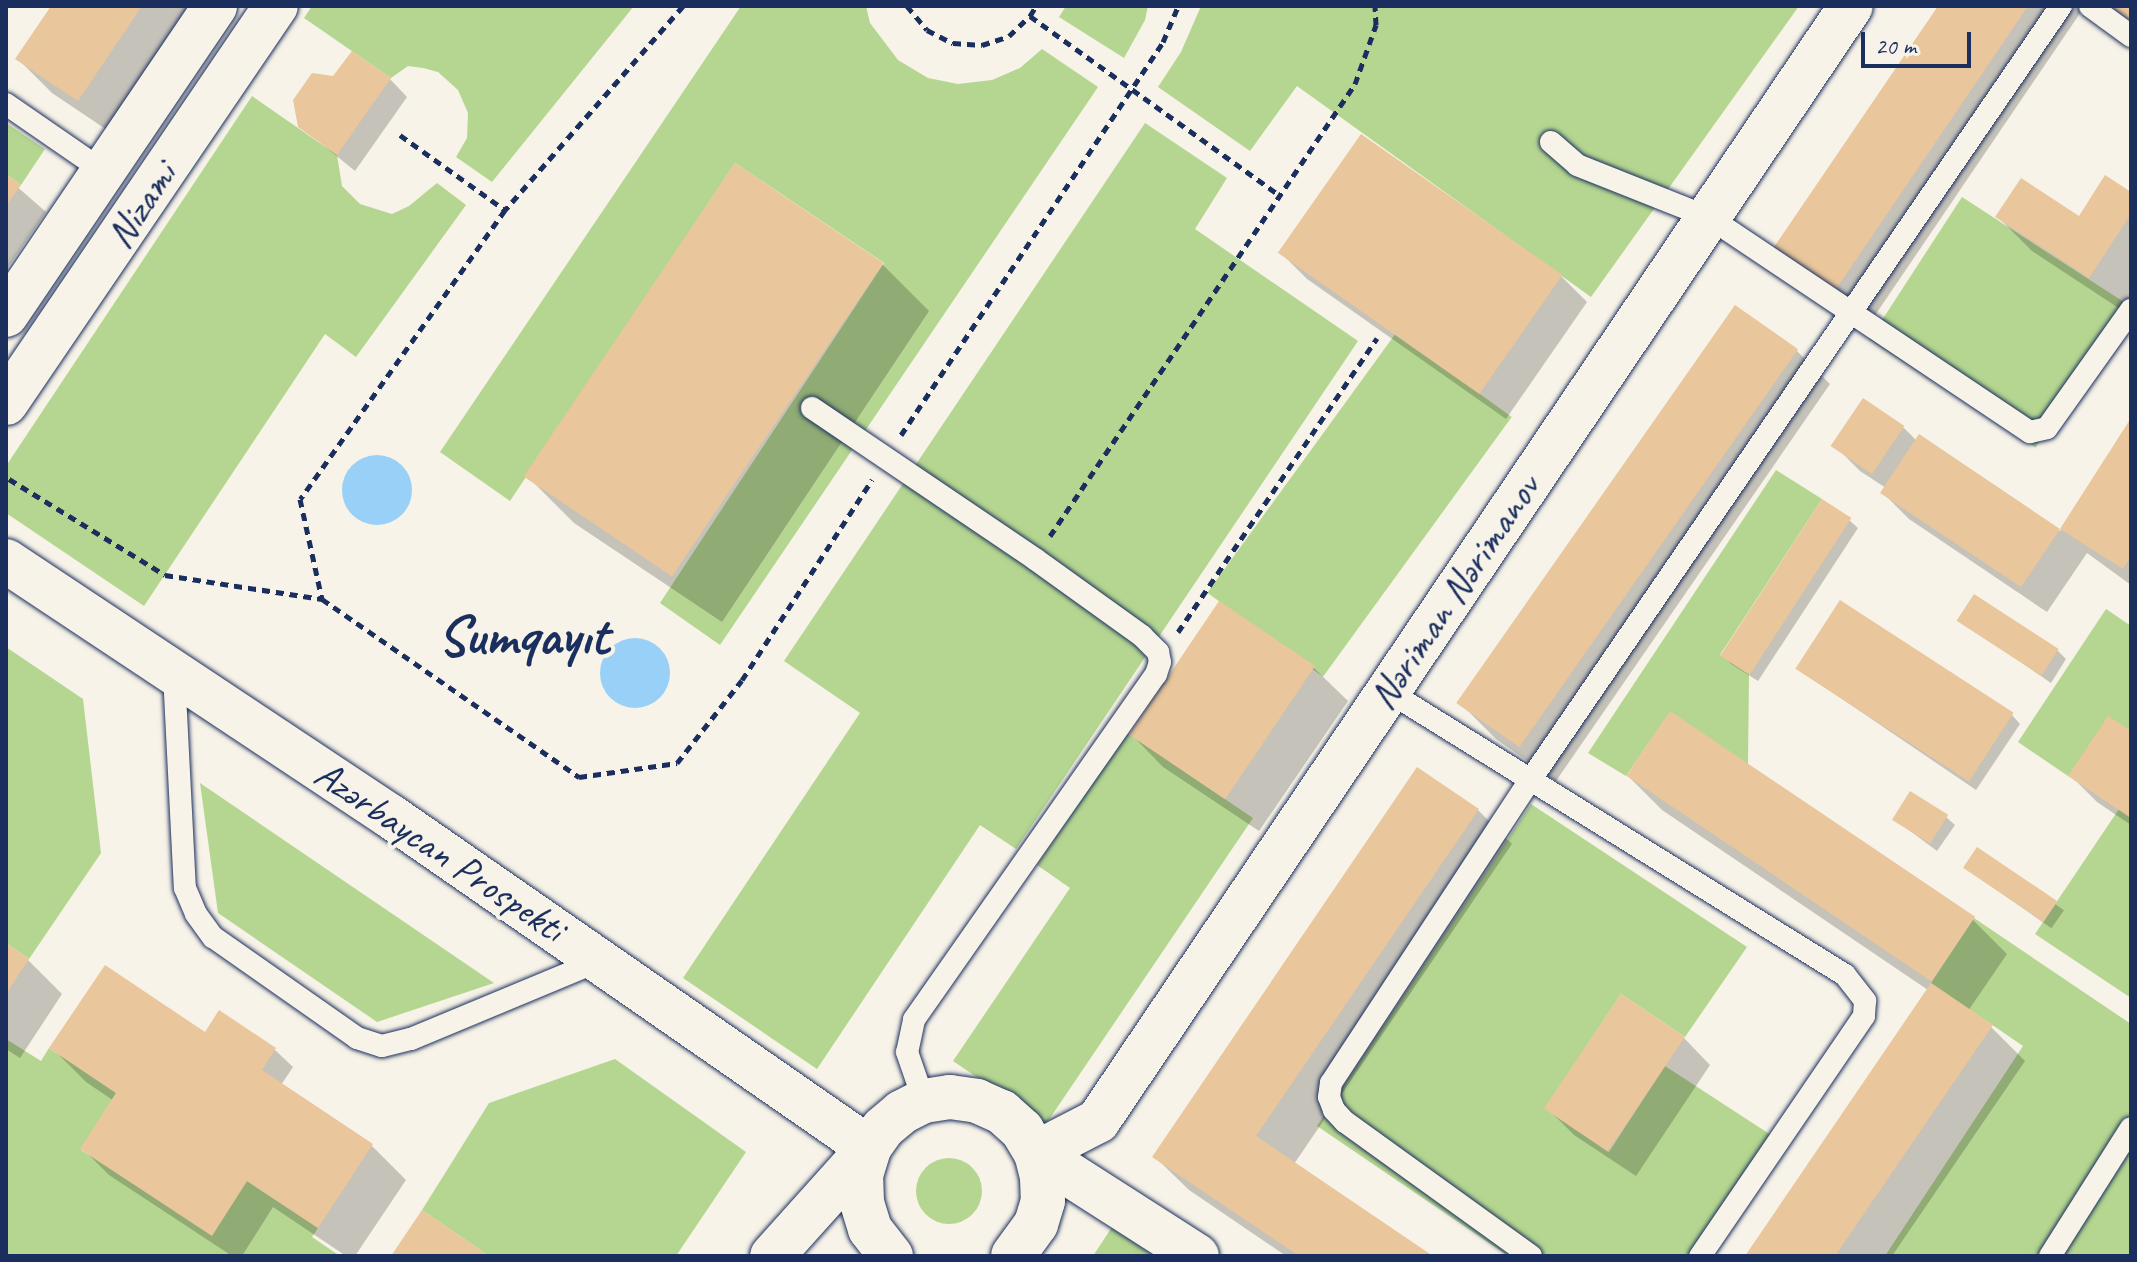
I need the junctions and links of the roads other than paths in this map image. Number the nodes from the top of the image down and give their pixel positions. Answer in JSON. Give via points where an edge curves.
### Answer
{"nodes":[{"id":1,"x":215,"y":6,"type":"edge"},
{"id":2,"x":276,"y":6,"type":"edge"},
{"id":3,"x":1851,"y":6,"type":"edge"},
{"id":4,"x":2061,"y":6,"type":"edge"},
{"id":5,"x":2090,"y":6,"type":"edge"},
{"id":6,"x":2131,"y":36,"type":"edge"},
{"id":7,"x":6,"y":104,"type":"edge"},
{"id":8,"x":1551,"y":142,"type":"dead end"},
{"id":9,"x":103,"y":171,"type":"junction"},
{"id":10,"x":1710,"y":218,"type":"junction"},
{"id":11,"x":2131,"y":310,"type":"edge"},
{"id":12,"x":6,"y":315,"type":"edge"},
{"id":13,"x":1852,"y":315,"type":"junction"},
{"id":14,"x":6,"y":403,"type":"edge"},
{"id":15,"x":812,"y":408,"type":"dead end"},
{"id":16,"x":6,"y":561,"type":"edge"},
{"id":17,"x":174,"y":674,"type":"junction"},
{"id":18,"x":1386,"y":690,"type":"junction"},
{"id":19,"x":1529,"y":782,"type":"junction"},
{"id":20,"x":601,"y":960,"type":"junction"},
{"id":21,"x":924,"y":1101,"type":"junction"},
{"id":22,"x":2131,"y":1128,"type":"edge"},
{"id":23,"x":869,"y":1148,"type":"junction"},
{"id":24,"x":1036,"y":1153,"type":"junction"},
{"id":25,"x":772,"y":1256,"type":"edge"},
{"id":26,"x":891,"y":1256,"type":"edge"},
{"id":27,"x":1013,"y":1256,"type":"edge"},
{"id":28,"x":1197,"y":1256,"type":"edge"},
{"id":29,"x":1531,"y":1256,"type":"edge"},
{"id":30,"x":1700,"y":1256,"type":"edge"},
{"id":31,"x":2050,"y":1256,"type":"edge"}],
"edges":[{"from":1,"to":9,"type":"street","name":"Nizami"},
{"from":2,"to":14,"type":"street","name":"Nizami"},
{"from":3,"to":10,"type":"street","name":"Nəriman Nərimanov"},
{"from":4,"to":13,"type":"lane"},
{"from":5,"to":6,"type":"lane"},
{"from":7,"to":9,"type":"lane"},
{"from":8,"to":10,"type":"lane","via":[[1577,165]]},
{"from":9,"to":12,"type":"street","name":"Nizami"},
{"from":10,"to":13,"type":"lane"},
{"from":10,"to":18,"type":"street","name":"Nəriman Nərimanov"},
{"from":11,"to":13,"type":"lane","via":[[2047,428],[2030,432]]},
{"from":13,"to":19,"type":"lane"},
{"from":15,"to":21,"type":"lane","via":[[1142,636],[1158,652],[1160,662],[914,1020],[907,1052]]},
{"from":16,"to":17,"type":"street","name":"Azərbaycan Prospekti"},
{"from":17,"to":20,"type":"street","name":"Azərbaycan Prospekti"},
{"from":17,"to":20,"type":"lane","via":[[185,888],[196,914],[213,937],[357,1038],[382,1046],[411,1039]]},
{"from":18,"to":19,"type":"lane"},
{"from":18,"to":24,"type":"street","name":"Nəriman Nərimanov","via":[[1098,1121]]},
{"from":19,"to":29,"type":"lane","via":[[1331,1083],[1329,1097],[1345,1122]]},
{"from":19,"to":30,"type":"lane","via":[[1845,975],[1865,1001],[1864,1016]]},
{"from":20,"to":23,"type":"street","name":"Azərbaycan Prospekti"},
{"from":21,"to":23,"type":"street","via":[[883,1128]]},
{"from":21,"to":24,"type":"street","via":[[950,1097],[1002,1112]]},
{"from":22,"to":31,"type":"lane"},
{"from":23,"to":25,"type":"street"},
{"from":23,"to":26,"type":"street","via":[[861,1175],[862,1202],[870,1229]]},
{"from":24,"to":27,"type":"street","via":[[1043,1201],[1036,1224]]},
{"from":24,"to":28,"type":"street"}]}
